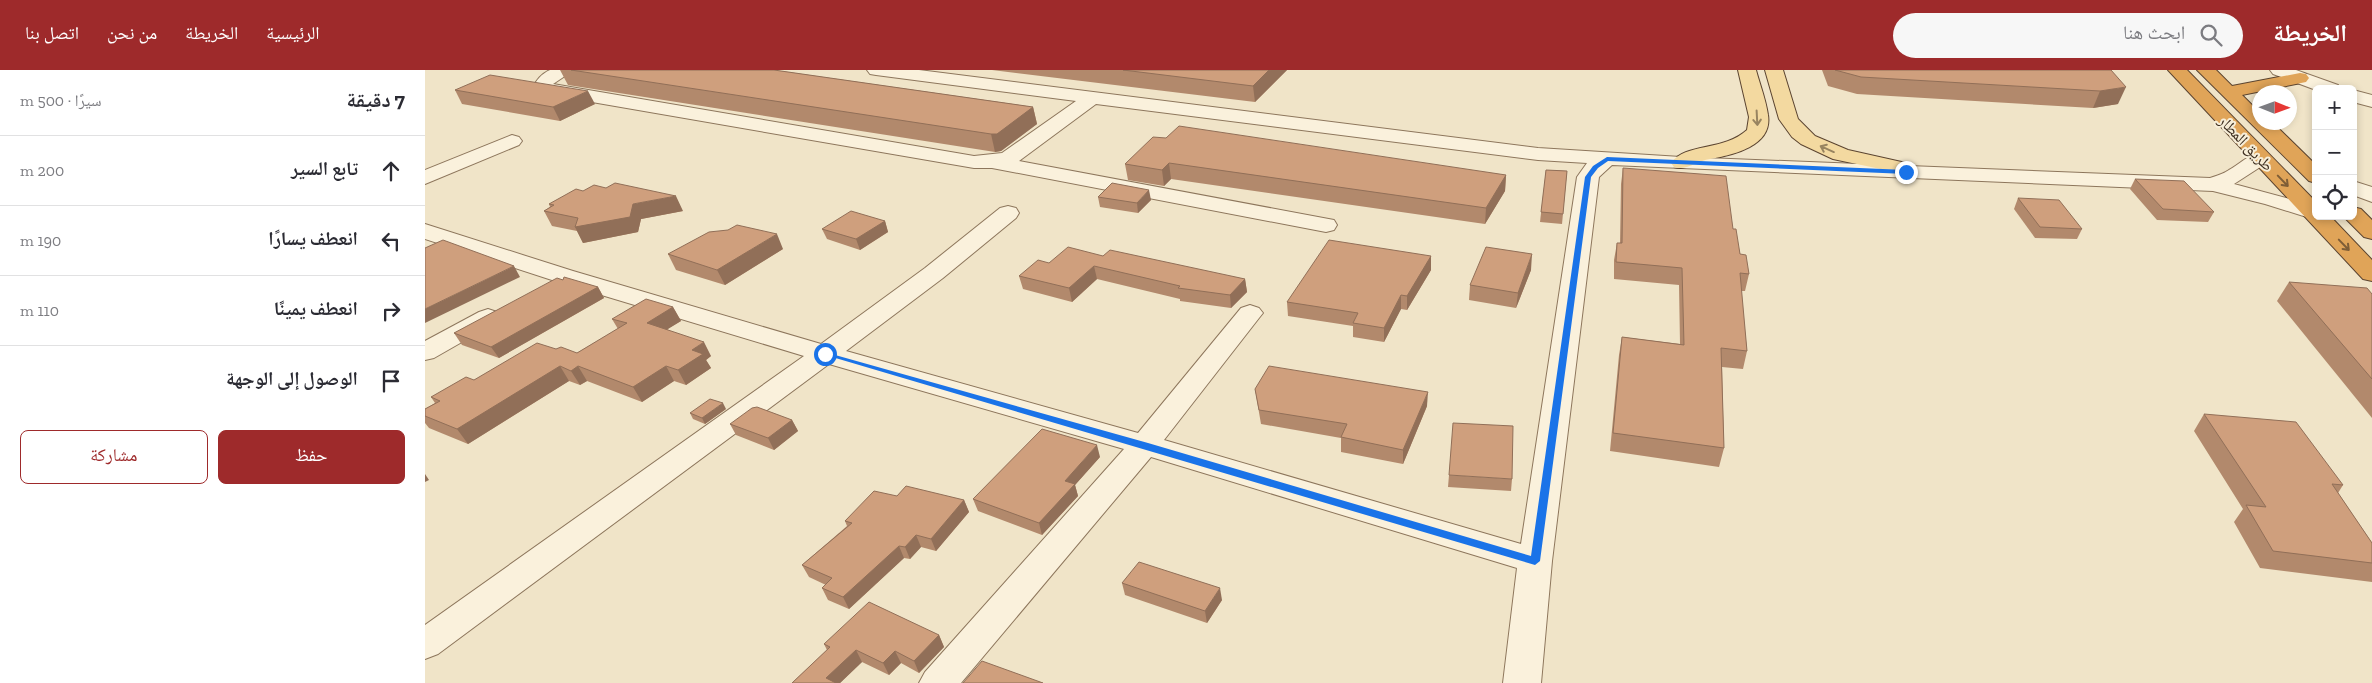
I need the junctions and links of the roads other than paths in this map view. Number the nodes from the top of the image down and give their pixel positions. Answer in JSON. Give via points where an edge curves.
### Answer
{"nodes":[{"id":1,"x":565,"y":70,"type":"edge"},
{"id":2,"x":875,"y":70,"type":"edge"},
{"id":3,"x":1747,"y":70,"type":"edge"},
{"id":4,"x":1774,"y":70,"type":"edge"},
{"id":5,"x":2177,"y":70,"type":"edge"},
{"id":6,"x":2206,"y":70,"type":"edge"},
{"id":7,"x":2279,"y":70,"type":"edge"},
{"id":8,"x":2300,"y":78,"type":"junction"},
{"id":9,"x":2320,"y":85,"type":"edge"},
{"id":10,"x":2228,"y":92,"type":"junction"},
{"id":11,"x":2357,"y":97,"type":"edge"},
{"id":12,"x":1092,"y":98,"type":"junction"},
{"id":13,"x":2372,"y":101,"type":"edge"},
{"id":14,"x":2252,"y":114,"type":"edge"},
{"id":15,"x":1033,"y":115,"type":"edge"},
{"id":16,"x":1062,"y":120,"type":"junction"},
{"id":17,"x":2268,"y":130,"type":"edge"},
{"id":18,"x":2276,"y":138,"type":"junction"},
{"id":19,"x":512,"y":141,"type":"dead end"},
{"id":20,"x":2261,"y":158,"type":"junction"},
{"id":21,"x":992,"y":162,"type":"junction"},
{"id":22,"x":1681,"y":163,"type":"junction"},
{"id":23,"x":2312,"y":163,"type":"edge"},
{"id":24,"x":1597,"y":168,"type":"junction"},
{"id":25,"x":1906,"y":172,"type":"junction"},
{"id":26,"x":2314,"y":175,"type":"edge"},
{"id":27,"x":425,"y":178,"type":"edge"},
{"id":28,"x":2213,"y":185,"type":"junction"},
{"id":29,"x":2357,"y":189,"type":"edge"},
{"id":30,"x":2372,"y":195,"type":"edge"},
{"id":31,"x":2312,"y":212,"type":"edge"},
{"id":32,"x":1007,"y":213,"type":"dead end"},
{"id":33,"x":2312,"y":214,"type":"edge"},
{"id":34,"x":2357,"y":218,"type":"edge"},
{"id":35,"x":2320,"y":220,"type":"edge"},
{"id":36,"x":1326,"y":224,"type":"dead end"},
{"id":37,"x":425,"y":232,"type":"edge"},
{"id":38,"x":2372,"y":232,"type":"edge"},
{"id":39,"x":2372,"y":274,"type":"edge"},
{"id":40,"x":564,"y":276,"type":"junction"},
{"id":41,"x":538,"y":290,"type":"edge"},
{"id":42,"x":512,"y":304,"type":"edge"},
{"id":43,"x":1250,"y":313,"type":"dead end"},
{"id":44,"x":425,"y":352,"type":"edge"},
{"id":45,"x":825,"y":354,"type":"junction"},
{"id":46,"x":1145,"y":445,"type":"junction"},
{"id":47,"x":1535,"y":561,"type":"junction"},
{"id":48,"x":425,"y":644,"type":"edge"},
{"id":49,"x":938,"y":683,"type":"edge"},
{"id":50,"x":1522,"y":683,"type":"edge"}],
"edges":[{"from":1,"to":21,"type":"street","via":[[549,78],[541,88],[975,162]]},
{"from":2,"to":12,"type":"street"},
{"from":3,"to":22,"type":"main road","one_way":true,"via":[[1759,117],[1756,132],[1741,146],[1688,157]]},
{"from":25,"to":4,"type":"main road","one_way":true,"via":[[1899,167],[1835,152],[1803,136],[1788,117]]},
{"from":5,"to":20,"type":"highway","name":"طريق المطار"},
{"from":6,"to":10,"type":"highway","name":"طريق المطار"},
{"from":7,"to":8,"type":"street"},
{"from":8,"to":9,"type":"street"},
{"from":8,"to":10,"type":"highway"},
{"from":10,"to":14,"type":"highway","name":"طريق المطار"},
{"from":11,"to":13,"type":"street"},
{"from":12,"to":16,"type":"street"},
{"from":12,"to":24,"type":"street","via":[[1567,157]]},
{"from":15,"to":16,"type":"street"},
{"from":16,"to":21,"type":"street","via":[[1009,158]]},
{"from":17,"to":18,"type":"highway","name":"طريق المطار"},
{"from":18,"to":23,"type":"street"},
{"from":18,"to":26,"type":"highway","name":"طريق المطار"},
{"from":19,"to":27,"type":"street"},
{"from":20,"to":28,"type":"street","via":[[2236,175]]},
{"from":20,"to":31,"type":"highway","name":"طريق المطار","one_way":true},
{"from":21,"to":36,"type":"street"},
{"from":22,"to":24,"type":"street"},
{"from":22,"to":25,"type":"street"},
{"from":24,"to":47,"type":"street"},
{"from":25,"to":28,"type":"street"},
{"from":28,"to":33,"type":"street","via":[[2272,199]]},
{"from":29,"to":30,"type":"street"},
{"from":32,"to":45,"type":"street","via":[[934,273]]},
{"from":34,"to":38,"type":"highway"},
{"from":35,"to":39,"type":"highway","name":"طريق المطار","one_way":true},
{"from":37,"to":40,"type":"street"},
{"from":40,"to":41,"type":"street"},
{"from":40,"to":45,"type":"street"},
{"from":42,"to":44,"type":"street"},
{"from":43,"to":46,"type":"street"},
{"from":45,"to":46,"type":"street"},
{"from":45,"to":48,"type":"street"},
{"from":46,"to":47,"type":"street"},
{"from":46,"to":49,"type":"street"},
{"from":47,"to":50,"type":"street"}]}
